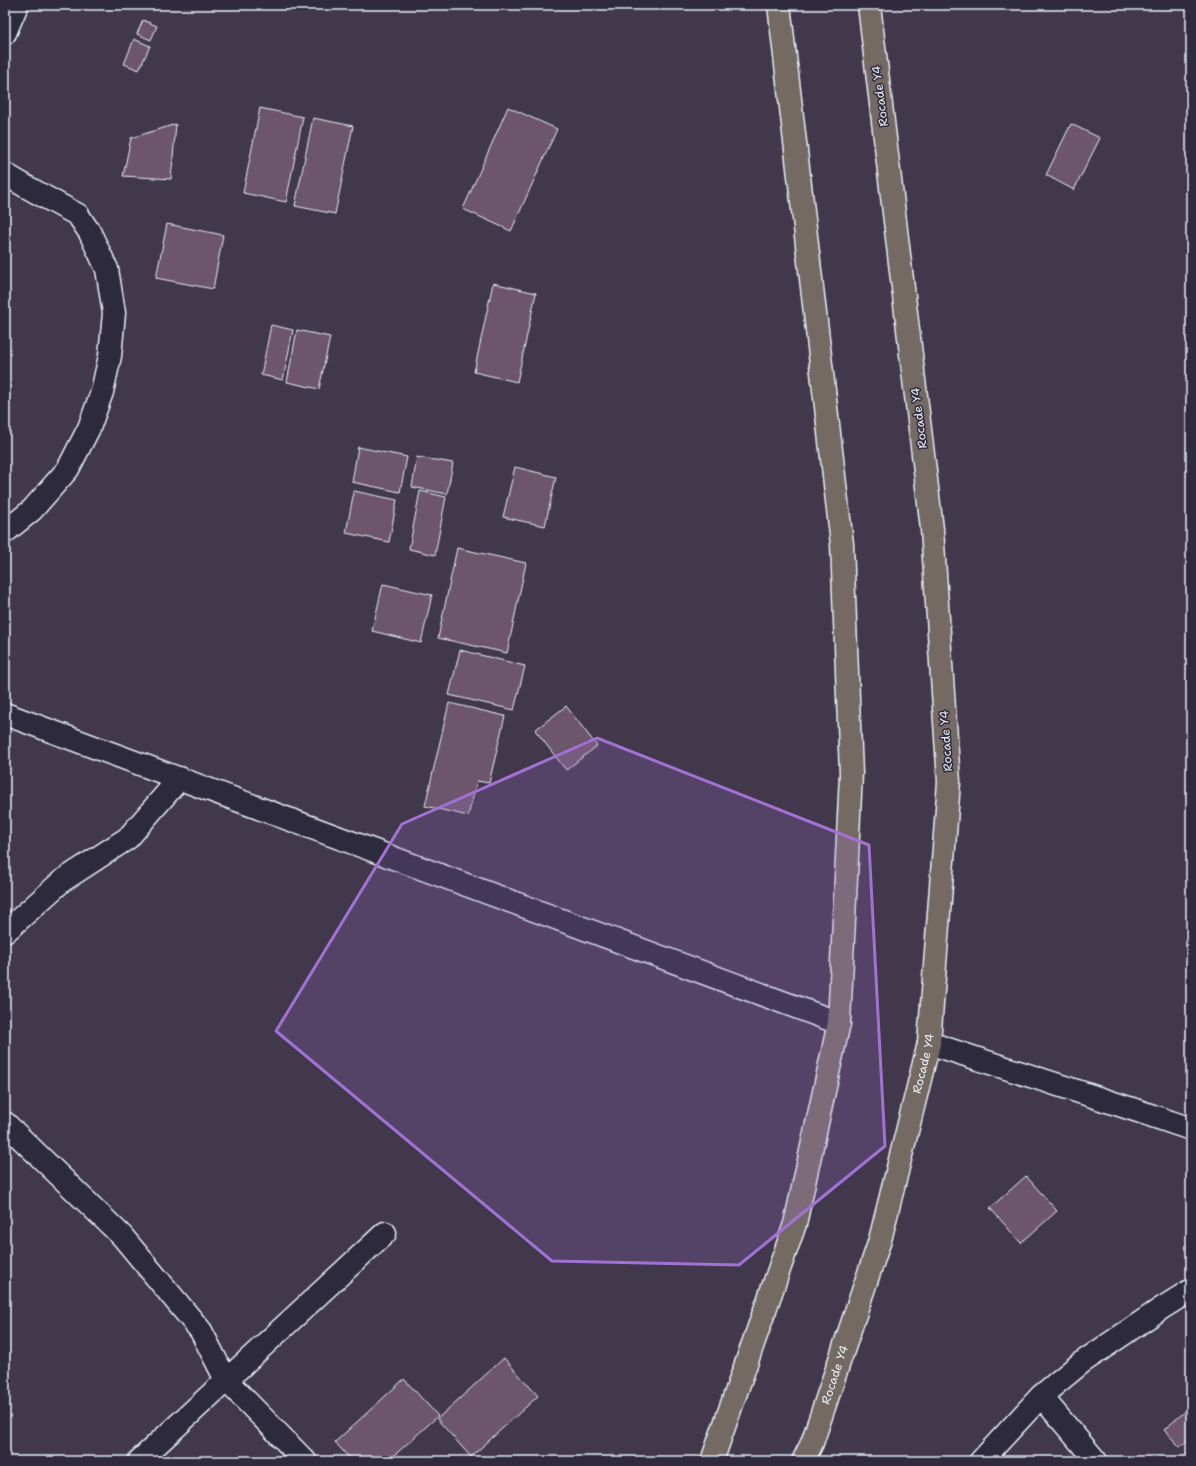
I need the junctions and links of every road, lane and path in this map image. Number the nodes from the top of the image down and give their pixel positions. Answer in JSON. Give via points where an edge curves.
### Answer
{"nodes":[{"id":1,"x":17,"y":5,"type":"edge"},
{"id":2,"x":779,"y":5,"type":"edge"},
{"id":3,"x":869,"y":5,"type":"edge"},
{"id":4,"x":5,"y":33,"type":"edge"},
{"id":5,"x":5,"y":174,"type":"edge"},
{"id":6,"x":5,"y":532,"type":"edge"},
{"id":7,"x":5,"y":714,"type":"edge"},
{"id":8,"x":180,"y":778,"type":"junction"},
{"id":9,"x":5,"y":932,"type":"edge"},
{"id":10,"x":839,"y":1023,"type":"junction"},
{"id":11,"x":929,"y":1043,"type":"junction"},
{"id":12,"x":5,"y":1123,"type":"edge"},
{"id":13,"x":1191,"y":1129,"type":"edge"},
{"id":14,"x":386,"y":1233,"type":"dead end"},
{"id":15,"x":1191,"y":1290,"type":"edge"},
{"id":16,"x":226,"y":1380,"type":"junction"},
{"id":17,"x":1041,"y":1396,"type":"junction"},
{"id":18,"x":139,"y":1461,"type":"edge"},
{"id":19,"x":305,"y":1461,"type":"edge"},
{"id":20,"x":712,"y":1461,"type":"edge"},
{"id":21,"x":803,"y":1461,"type":"edge"},
{"id":22,"x":981,"y":1461,"type":"edge"},
{"id":23,"x":1096,"y":1461,"type":"edge"}],
"edges":[{"from":1,"to":4,"type":"street"},
{"from":2,"to":10,"type":"highway","via":[[842,544],[851,774]]},
{"from":3,"to":11,"type":"highway","name":"Rocade Y4","via":[[932,529],[949,782]]},
{"from":5,"to":6,"type":"street","via":[[78,215],[90,233],[107,269],[114,313],[110,356],[102,392],[89,428],[68,469],[32,510]]},
{"from":7,"to":8,"type":"street"},
{"from":8,"to":9,"type":"street","via":[[128,838],[62,881]]},
{"from":8,"to":10,"type":"street"},
{"from":10,"to":20,"type":"highway","via":[[795,1224]]},
{"from":11,"to":13,"type":"street"},
{"from":11,"to":21,"type":"highway","name":"Rocade Y4","via":[[880,1240],[812,1443]]},
{"from":12,"to":16,"type":"street","via":[[122,1236],[201,1331]]},
{"from":14,"to":16,"type":"street"},
{"from":15,"to":17,"type":"street","via":[[1081,1363]]},
{"from":16,"to":18,"type":"street"},
{"from":16,"to":19,"type":"street"},
{"from":17,"to":22,"type":"street"},
{"from":17,"to":23,"type":"street"}]}
